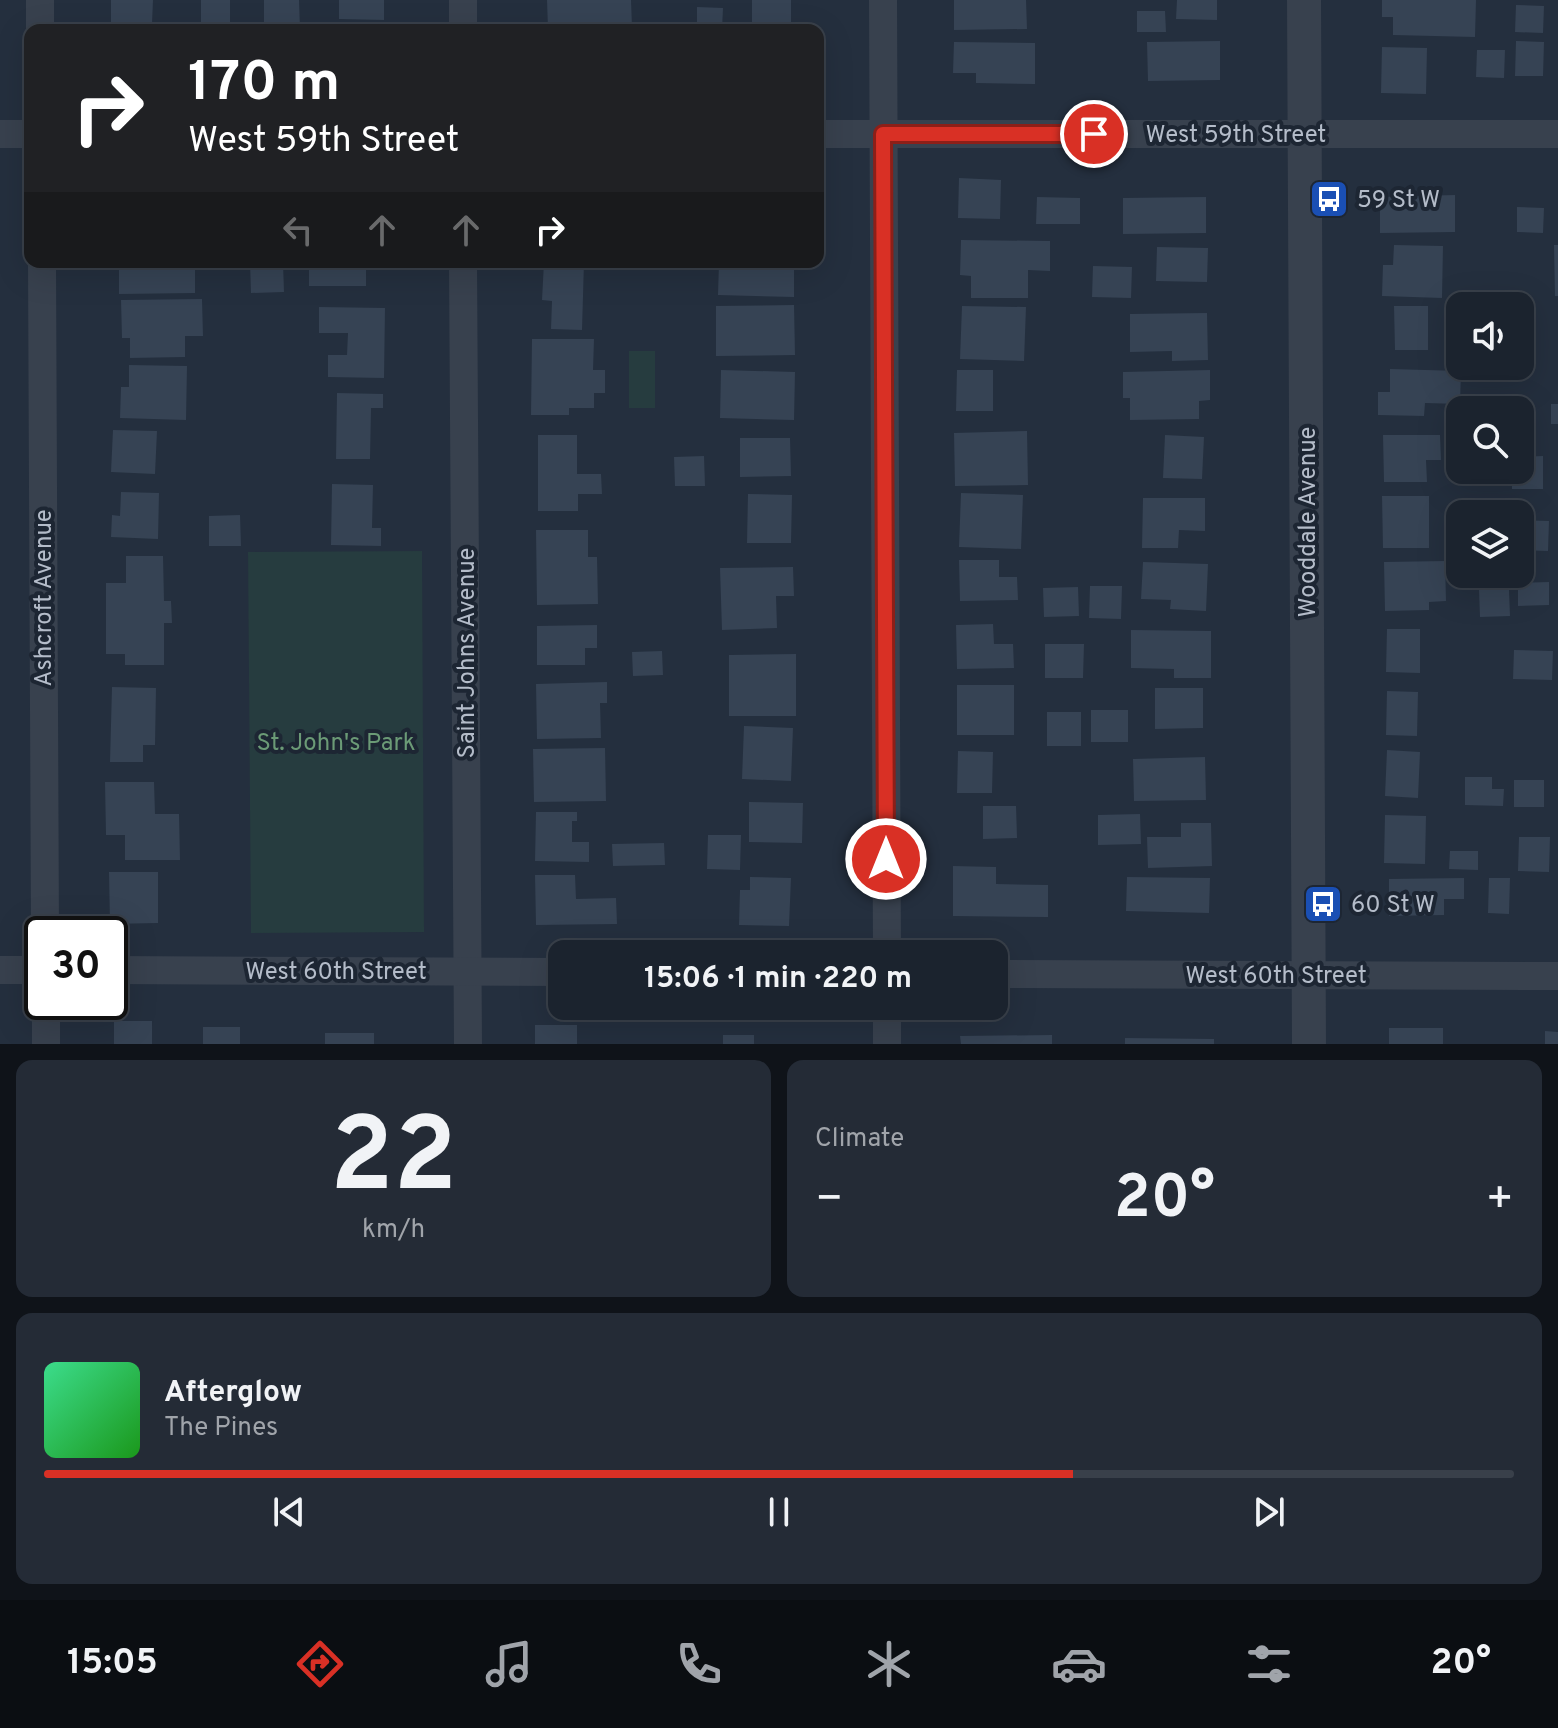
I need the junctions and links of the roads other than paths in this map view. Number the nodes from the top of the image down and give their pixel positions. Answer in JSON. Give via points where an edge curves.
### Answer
{"nodes":[{"id":1,"x":40,"y":0,"type":"edge"},
{"id":2,"x":463,"y":0,"type":"edge"},
{"id":3,"x":883,"y":0,"type":"edge"},
{"id":4,"x":1304,"y":0,"type":"edge"},
{"id":5,"x":40,"y":24,"type":"edge"},
{"id":6,"x":463,"y":24,"type":"edge"},
{"id":7,"x":0,"y":134,"type":"edge"},
{"id":8,"x":24,"y":134,"type":"edge"},
{"id":9,"x":824,"y":134,"type":"edge"},
{"id":10,"x":883,"y":134,"type":"junction"},
{"id":11,"x":1304,"y":134,"type":"junction"},
{"id":12,"x":1558,"y":134,"type":"edge"},
{"id":13,"x":42,"y":268,"type":"edge"},
{"id":14,"x":463,"y":268,"type":"edge"},
{"id":15,"x":45,"y":916,"type":"edge"},
{"id":16,"x":887,"y":940,"type":"edge"},
{"id":17,"x":0,"y":970,"type":"edge"},
{"id":18,"x":24,"y":970,"type":"edge"},
{"id":19,"x":128,"y":970,"type":"edge"},
{"id":20,"x":468,"y":972,"type":"junction"},
{"id":21,"x":548,"y":972,"type":"edge"},
{"id":22,"x":1008,"y":974,"type":"edge"},
{"id":23,"x":1309,"y":975,"type":"junction"},
{"id":24,"x":1558,"y":976,"type":"edge"},
{"id":25,"x":46,"y":1020,"type":"edge"},
{"id":26,"x":887,"y":1020,"type":"edge"},
{"id":27,"x":46,"y":1044,"type":"edge"},
{"id":28,"x":468,"y":1044,"type":"edge"},
{"id":29,"x":887,"y":1044,"type":"edge"},
{"id":30,"x":1309,"y":1044,"type":"edge"}],
"edges":[{"from":1,"to":5,"type":"street"},
{"from":2,"to":6,"type":"street"},
{"from":3,"to":10,"type":"street"},
{"from":4,"to":11,"type":"street","name":"Wooddale Avenue"},
{"from":7,"to":8,"type":"street"},
{"from":9,"to":10,"type":"street","name":"West 59th Street"},
{"from":10,"to":11,"type":"street","name":"West 59th Street"},
{"from":10,"to":16,"type":"street"},
{"from":11,"to":12,"type":"street","name":"West 59th Street"},
{"from":11,"to":23,"type":"street","name":"Wooddale Avenue"},
{"from":13,"to":15,"type":"street","name":"Ashcroft Avenue"},
{"from":14,"to":20,"type":"street","name":"Saint Johns Avenue"},
{"from":17,"to":18,"type":"street"},
{"from":19,"to":20,"type":"street","name":"West 60th Street"},
{"from":20,"to":21,"type":"street","name":"West 60th Street"},
{"from":20,"to":28,"type":"street","name":"Saint Johns Avenue"},
{"from":22,"to":23,"type":"street","name":"West 60th Street"},
{"from":23,"to":24,"type":"street","name":"West 60th Street"},
{"from":23,"to":30,"type":"street","name":"Wooddale Avenue"},
{"from":25,"to":27,"type":"street"},
{"from":26,"to":29,"type":"street"}]}
